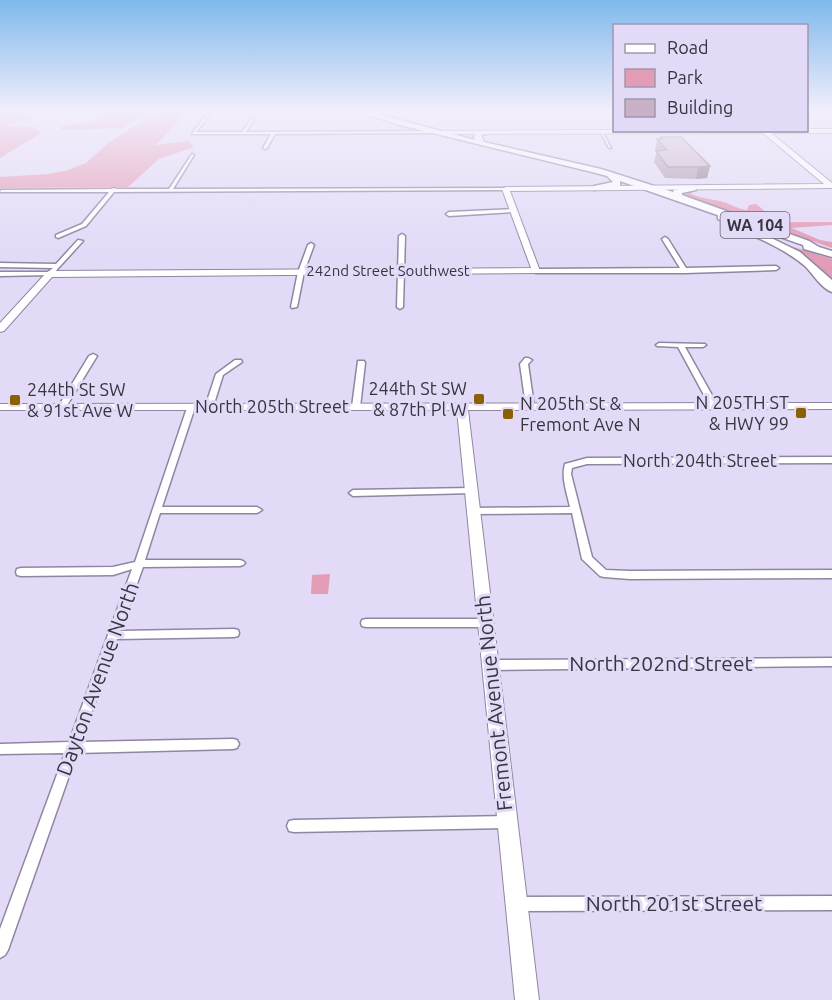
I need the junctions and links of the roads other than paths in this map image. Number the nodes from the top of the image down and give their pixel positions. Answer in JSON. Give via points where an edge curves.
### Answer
{"nodes":[{"id":1,"x":190,"y":159,"type":"edge"},
{"id":2,"x":546,"y":159,"type":"edge"},
{"id":3,"x":798,"y":159,"type":"edge"},
{"id":4,"x":610,"y":175,"type":"junction"},
{"id":5,"x":832,"y":186,"type":"edge"},
{"id":6,"x":597,"y":188,"type":"junction"},
{"id":7,"x":650,"y":188,"type":"junction"},
{"id":8,"x":693,"y":188,"type":"junction"},
{"id":9,"x":114,"y":189,"type":"junction"},
{"id":10,"x":171,"y":189,"type":"junction"},
{"id":11,"x":506,"y":189,"type":"junction"},
{"id":12,"x":1,"y":191,"type":"edge"},
{"id":13,"x":679,"y":197,"type":"junction"},
{"id":14,"x":513,"y":210,"type":"junction"},
{"id":15,"x":449,"y":214,"type":"dead end"},
{"id":16,"x":722,"y":217,"type":"junction"},
{"id":17,"x":58,"y":236,"type":"dead end"},
{"id":18,"x":402,"y":236,"type":"dead end"},
{"id":19,"x":665,"y":239,"type":"dead end"},
{"id":20,"x":80,"y":241,"type":"dead end"},
{"id":21,"x":310,"y":245,"type":"dead end"},
{"id":22,"x":815,"y":249,"type":"junction"},
{"id":23,"x":832,"y":254,"type":"edge"},
{"id":24,"x":0,"y":265,"type":"edge"},
{"id":25,"x":776,"y":268,"type":"dead end"},
{"id":26,"x":53,"y":270,"type":"junction"},
{"id":27,"x":400,"y":271,"type":"junction"},
{"id":28,"x":536,"y":271,"type":"junction"},
{"id":29,"x":685,"y":271,"type":"junction"},
{"id":30,"x":301,"y":272,"type":"junction"},
{"id":31,"x":0,"y":274,"type":"edge"},
{"id":32,"x":832,"y":288,"type":"edge"},
{"id":33,"x":294,"y":307,"type":"dead end"},
{"id":34,"x":400,"y":307,"type":"dead end"},
{"id":35,"x":0,"y":329,"type":"edge"},
{"id":36,"x":659,"y":345,"type":"dead end"},
{"id":37,"x":681,"y":345,"type":"junction"},
{"id":38,"x":703,"y":345,"type":"dead end"},
{"id":39,"x":93,"y":356,"type":"dead end"},
{"id":40,"x":528,"y":360,"type":"dead end"},
{"id":41,"x":238,"y":362,"type":"dead end"},
{"id":42,"x":361,"y":363,"type":"dead end"},
{"id":43,"x":356,"y":406,"type":"junction"},
{"id":44,"x":462,"y":406,"type":"junction"},
{"id":45,"x":530,"y":406,"type":"junction"},
{"id":46,"x":714,"y":406,"type":"junction"},
{"id":47,"x":832,"y":406,"type":"edge"},
{"id":48,"x":0,"y":407,"type":"edge"},
{"id":49,"x":62,"y":407,"type":"junction"},
{"id":50,"x":191,"y":407,"type":"junction"},
{"id":51,"x":209,"y":407,"type":"junction"},
{"id":52,"x":832,"y":460,"type":"edge"},
{"id":53,"x":471,"y":491,"type":"junction"},
{"id":54,"x":353,"y":493,"type":"dead end"},
{"id":55,"x":157,"y":510,"type":"junction"},
{"id":56,"x":257,"y":510,"type":"dead end"},
{"id":57,"x":574,"y":510,"type":"junction"},
{"id":58,"x":473,"y":511,"type":"junction"},
{"id":59,"x":240,"y":563,"type":"dead end"},
{"id":60,"x":139,"y":564,"type":"junction"},
{"id":61,"x":21,"y":572,"type":"dead end"},
{"id":62,"x":832,"y":574,"type":"edge"},
{"id":63,"x":366,"y":622,"type":"dead end"},
{"id":64,"x":485,"y":622,"type":"junction"},
{"id":65,"x":234,"y":633,"type":"dead end"},
{"id":66,"x":113,"y":635,"type":"junction"},
{"id":67,"x":832,"y":663,"type":"edge"},
{"id":68,"x":490,"y":665,"type":"junction"},
{"id":69,"x":233,"y":744,"type":"dead end"},
{"id":70,"x":73,"y":747,"type":"junction"},
{"id":71,"x":0,"y":748,"type":"edge"},
{"id":72,"x":507,"y":822,"type":"junction"},
{"id":73,"x":294,"y":826,"type":"dead end"},
{"id":74,"x":832,"y":903,"type":"edge"},
{"id":75,"x":516,"y":904,"type":"junction"},
{"id":76,"x":0,"y":950,"type":"edge"},
{"id":77,"x":526,"y":1000,"type":"edge"}],
"edges":[{"from":1,"to":10,"type":"street"},
{"from":2,"to":4,"type":"main road","number":"WA 104"},
{"from":3,"to":5,"type":"street"},
{"from":4,"to":6,"type":"main road","via":[[616,184]]},
{"from":4,"to":7,"type":"main road","number":"WA 104"},
{"from":5,"to":8,"type":"street"},
{"from":6,"to":7,"type":"street"},
{"from":6,"to":11,"type":"street"},
{"from":7,"to":8,"type":"street"},
{"from":7,"to":13,"type":"main road","number":"WA 104"},
{"from":7,"to":16,"type":"main road","number":"WA 104"},
{"from":8,"to":13,"type":"main road","via":[[680,190]]},
{"from":9,"to":10,"type":"street"},
{"from":9,"to":12,"type":"street"},
{"from":9,"to":17,"type":"street","via":[[84,225]]},
{"from":10,"to":11,"type":"street"},
{"from":11,"to":14,"type":"street"},
{"from":13,"to":22,"type":"main road","number":"WA 104"},
{"from":14,"to":15,"type":"street"},
{"from":14,"to":28,"type":"street"},
{"from":16,"to":22,"type":"main road","number":"WA 104"},
{"from":16,"to":32,"type":"highway","via":[[796,253],[815,267]]},
{"from":18,"to":27,"type":"street"},
{"from":19,"to":29,"type":"street"},
{"from":20,"to":26,"type":"street"},
{"from":21,"to":30,"type":"street"},
{"from":22,"to":23,"type":"main road","number":"WA 104"},
{"from":24,"to":26,"type":"street","name":"242nd Street Southwest"},
{"from":25,"to":29,"type":"street","name":"242nd Street Southwest"},
{"from":26,"to":30,"type":"street","name":"242nd Street Southwest"},
{"from":26,"to":31,"type":"street","name":"242nd Street Southwest"},
{"from":26,"to":35,"type":"street"},
{"from":27,"to":28,"type":"street","name":"242nd Street Southwest"},
{"from":27,"to":30,"type":"street","name":"242nd Street Southwest"},
{"from":27,"to":34,"type":"street"},
{"from":28,"to":29,"type":"street","name":"242nd Street Southwest"},
{"from":30,"to":33,"type":"street"},
{"from":36,"to":37,"type":"street"},
{"from":37,"to":38,"type":"street"},
{"from":37,"to":46,"type":"street"},
{"from":39,"to":49,"type":"street"},
{"from":40,"to":45,"type":"street","via":[[524,364]]},
{"from":41,"to":51,"type":"street","via":[[220,374]]},
{"from":42,"to":43,"type":"street"},
{"from":43,"to":44,"type":"street","name":"North 205th Street"},
{"from":43,"to":51,"type":"street","name":"North 205th Street"},
{"from":44,"to":45,"type":"street","name":"North 205th Street"},
{"from":44,"to":53,"type":"street","name":"Fremont Avenue North"},
{"from":45,"to":46,"type":"street","name":"North 205th Street"},
{"from":46,"to":47,"type":"street","name":"North 205th Street"},
{"from":48,"to":49,"type":"street","name":"North 205th Street"},
{"from":49,"to":50,"type":"street","name":"North 205th Street"},
{"from":50,"to":51,"type":"street","name":"North 205th Street"},
{"from":50,"to":55,"type":"street","name":"Dayton Avenue North"},
{"from":52,"to":57,"type":"street","name":"North 204th Street","via":[[586,461],[568,466]]},
{"from":53,"to":54,"type":"street"},
{"from":53,"to":58,"type":"street","name":"Fremont Avenue North"},
{"from":55,"to":56,"type":"street"},
{"from":55,"to":60,"type":"street","name":"Dayton Avenue North"},
{"from":57,"to":58,"type":"street"},
{"from":57,"to":62,"type":"street","via":[[587,560],[604,573]]},
{"from":58,"to":64,"type":"street","name":"Fremont Avenue North"},
{"from":59,"to":60,"type":"street"},
{"from":60,"to":61,"type":"street","via":[[113,571]]},
{"from":60,"to":66,"type":"street","name":"Dayton Avenue North"},
{"from":63,"to":64,"type":"street"},
{"from":64,"to":68,"type":"street","name":"Fremont Avenue North"},
{"from":65,"to":66,"type":"street"},
{"from":66,"to":70,"type":"street","name":"Dayton Avenue North"},
{"from":67,"to":68,"type":"street","name":"North 202nd Street"},
{"from":68,"to":72,"type":"street","name":"Fremont Avenue North"},
{"from":69,"to":70,"type":"street"},
{"from":70,"to":71,"type":"street"},
{"from":70,"to":76,"type":"street","name":"Dayton Avenue North"},
{"from":72,"to":73,"type":"street"},
{"from":72,"to":75,"type":"street","name":"Fremont Avenue North"},
{"from":74,"to":75,"type":"street","name":"North 201st Street"},
{"from":75,"to":77,"type":"street","name":"Fremont Avenue North"}]}
